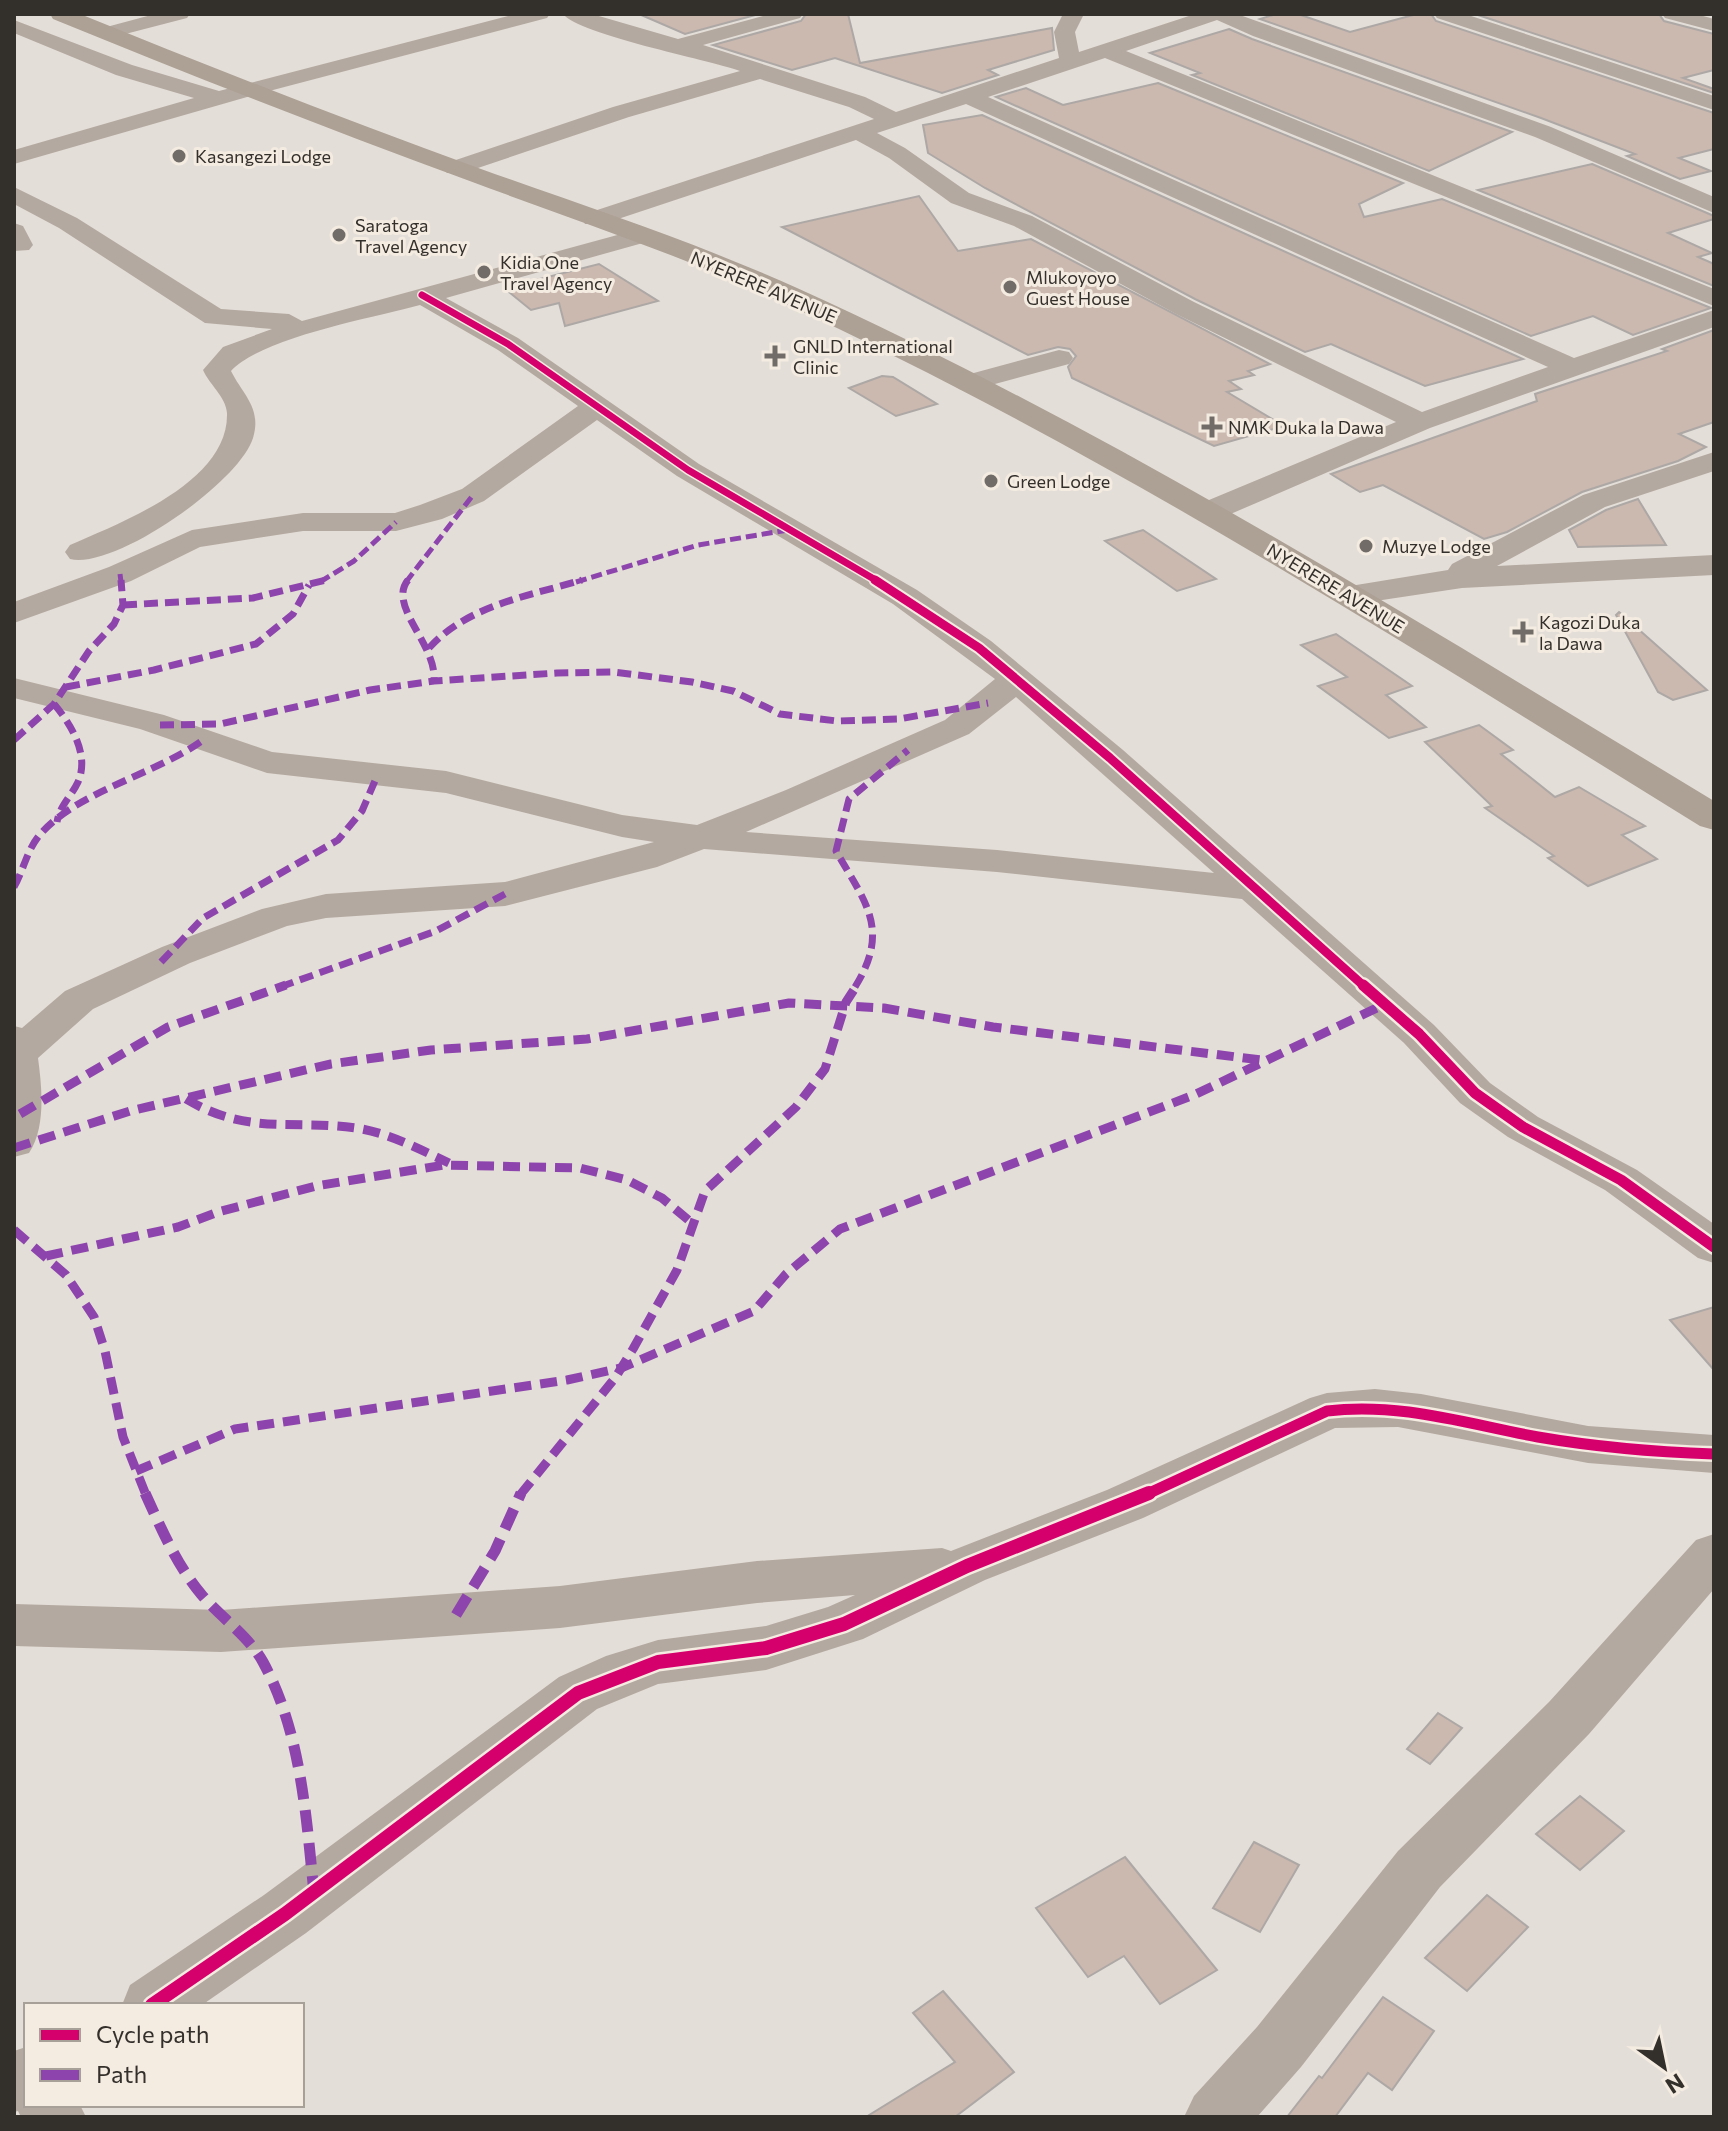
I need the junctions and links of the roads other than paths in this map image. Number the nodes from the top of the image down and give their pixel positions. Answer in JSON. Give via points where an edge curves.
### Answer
{"nodes":[{"id":1,"x":61,"y":14,"type":"edge"},
{"id":2,"x":180,"y":14,"type":"edge"},
{"id":3,"x":540,"y":14,"type":"edge"},
{"id":4,"x":573,"y":14,"type":"edge"},
{"id":5,"x":793,"y":14,"type":"edge"},
{"id":6,"x":1074,"y":14,"type":"edge"},
{"id":7,"x":1218,"y":14,"type":"edge"},
{"id":8,"x":1444,"y":14,"type":"edge"},
{"id":9,"x":1672,"y":14,"type":"edge"},
{"id":10,"x":150,"y":17,"type":"edge"},
{"id":11,"x":493,"y":19,"type":"edge"},
{"id":12,"x":1714,"y":25,"type":"edge"},
{"id":13,"x":14,"y":26,"type":"edge"},
{"id":14,"x":106,"y":33,"type":"junction"},
{"id":15,"x":681,"y":45,"type":"junction"},
{"id":16,"x":62,"y":46,"type":"junction"},
{"id":17,"x":1107,"y":51,"type":"junction"},
{"id":18,"x":26,"y":57,"type":"dead end"},
{"id":19,"x":1072,"y":63,"type":"junction"},
{"id":20,"x":760,"y":72,"type":"junction"},
{"id":21,"x":233,"y":94,"type":"junction"},
{"id":22,"x":970,"y":97,"type":"junction"},
{"id":23,"x":1714,"y":103,"type":"edge"},
{"id":24,"x":892,"y":119,"type":"junction"},
{"id":25,"x":856,"y":131,"type":"junction"},
{"id":26,"x":14,"y":157,"type":"edge"},
{"id":27,"x":455,"y":168,"type":"junction"},
{"id":28,"x":14,"y":194,"type":"edge"},
{"id":29,"x":1714,"y":206,"type":"edge"},
{"id":30,"x":594,"y":219,"type":"junction"},
{"id":31,"x":641,"y":236,"type":"junction"},
{"id":32,"x":422,"y":295,"type":"junction"},
{"id":33,"x":1714,"y":298,"type":"edge"},
{"id":34,"x":1714,"y":318,"type":"edge"},
{"id":35,"x":324,"y":322,"type":"junction"},
{"id":36,"x":1059,"y":358,"type":"dead end"},
{"id":37,"x":1573,"y":368,"type":"junction"},
{"id":38,"x":969,"y":383,"type":"junction"},
{"id":39,"x":598,"y":405,"type":"junction"},
{"id":40,"x":1420,"y":422,"type":"junction"},
{"id":41,"x":1714,"y":461,"type":"edge"},
{"id":42,"x":1208,"y":512,"type":"junction"},
{"id":43,"x":81,"y":552,"type":"dead end"},
{"id":44,"x":1714,"y":565,"type":"edge"},
{"id":45,"x":1447,"y":579,"type":"junction"},
{"id":46,"x":1349,"y":595,"type":"junction"},
{"id":47,"x":14,"y":613,"type":"edge"},
{"id":48,"x":1018,"y":678,"type":"junction"},
{"id":49,"x":14,"y":688,"type":"edge"},
{"id":50,"x":1714,"y":818,"type":"edge"},
{"id":51,"x":697,"y":836,"type":"junction"},
{"id":52,"x":1253,"y":889,"type":"junction"},
{"id":53,"x":16,"y":1046,"type":"edge"},
{"id":54,"x":15,"y":1136,"type":"edge"},
{"id":55,"x":1714,"y":1247,"type":"edge"},
{"id":56,"x":1714,"y":1454,"type":"edge"},
{"id":57,"x":1714,"y":1554,"type":"edge"},
{"id":58,"x":967,"y":1566,"type":"junction"},
{"id":59,"x":14,"y":1625,"type":"edge"},
{"id":60,"x":155,"y":2003,"type":"edge"},
{"id":61,"x":1216,"y":2117,"type":"edge"}],
"edges":[{"from":1,"to":14,"type":"main road","name":"NYERERE AVENUE"},
{"from":2,"to":10,"type":"street"},
{"from":3,"to":11,"type":"street"},
{"from":4,"to":15,"type":"street","via":[[636,37]]},
{"from":5,"to":15,"type":"street"},
{"from":6,"to":19,"type":"street","via":[[1062,37]]},
{"from":7,"to":17,"type":"street"},
{"from":7,"to":29,"type":"street","via":[[1543,132]]},
{"from":8,"to":23,"type":"street"},
{"from":9,"to":12,"type":"street"},
{"from":10,"to":14,"type":"street"},
{"from":11,"to":21,"type":"street"},
{"from":13,"to":16,"type":"street"},
{"from":14,"to":21,"type":"main road","name":"NYERERE AVENUE"},
{"from":15,"to":20,"type":"street"},
{"from":16,"to":18,"type":"street"},
{"from":16,"to":21,"type":"street","via":[[124,70]]},
{"from":17,"to":19,"type":"street"},
{"from":17,"to":33,"type":"street"},
{"from":19,"to":22,"type":"street"},
{"from":20,"to":24,"type":"street","via":[[871,106]]},
{"from":20,"to":27,"type":"street"},
{"from":21,"to":26,"type":"street"},
{"from":21,"to":27,"type":"main road","name":"NYERERE AVENUE"},
{"from":22,"to":24,"type":"street"},
{"from":22,"to":37,"type":"street"},
{"from":24,"to":25,"type":"street"},
{"from":25,"to":30,"type":"street"},
{"from":25,"to":40,"type":"street","via":[[960,198],[1023,221],[1185,308]]},
{"from":27,"to":30,"type":"main road","name":"NYERERE AVENUE"},
{"from":28,"to":35,"type":"street","via":[[215,317]]},
{"from":30,"to":31,"type":"main road","name":"NYERERE AVENUE"},
{"from":31,"to":32,"type":"street"},
{"from":31,"to":38,"type":"main road","name":"NYERERE AVENUE","via":[[780,291]]},
{"from":32,"to":35,"type":"street"},
{"from":32,"to":39,"type":"street","via":[[508,344]]},
{"from":34,"to":37,"type":"street"},
{"from":35,"to":43,"type":"street","via":[[225,358],[217,370],[242,414],[235,443],[222,463],[172,508]]},
{"from":36,"to":38,"type":"street"},
{"from":37,"to":40,"type":"street"},
{"from":38,"to":42,"type":"main road","name":"NYERERE AVENUE"},
{"from":39,"to":47,"type":"street","via":[[473,495],[431,512],[396,522],[303,522],[192,539],[120,574]]},
{"from":39,"to":48,"type":"street","via":[[688,470],[905,597]]},
{"from":40,"to":42,"type":"street"},
{"from":41,"to":45,"type":"street","via":[[1594,501]]},
{"from":42,"to":46,"type":"main road","name":"NYERERE AVENUE"},
{"from":44,"to":45,"type":"street","via":[[1611,566]]},
{"from":45,"to":46,"type":"street"},
{"from":46,"to":50,"type":"main road","name":"NYERERE AVENUE"},
{"from":48,"to":51,"type":"street","via":[[957,727],[799,798]]},
{"from":48,"to":52,"type":"street"},
{"from":49,"to":51,"type":"street","via":[[152,722],[267,762],[446,782],[584,820]]},
{"from":51,"to":52,"type":"street"},
{"from":51,"to":53,"type":"street","via":[[644,859],[529,890],[469,899],[326,906],[276,917],[107,985]]},
{"from":52,"to":55,"type":"street","via":[[1419,1034],[1475,1093],[1621,1180]]},
{"from":53,"to":54,"type":"street","via":[[21,1086]]},
{"from":56,"to":58,"type":"street","via":[[1562,1439],[1396,1406],[1355,1406],[1304,1421],[1125,1504]]},
{"from":57,"to":61,"type":"street","via":[[1569,1718],[1419,1869],[1279,2047]]},
{"from":58,"to":59,"type":"street","via":[[757,1582],[560,1607],[209,1632]]},
{"from":58,"to":60,"type":"street","via":[[844,1624],[766,1648],[658,1662],[578,1693],[295,1907]]}]}
